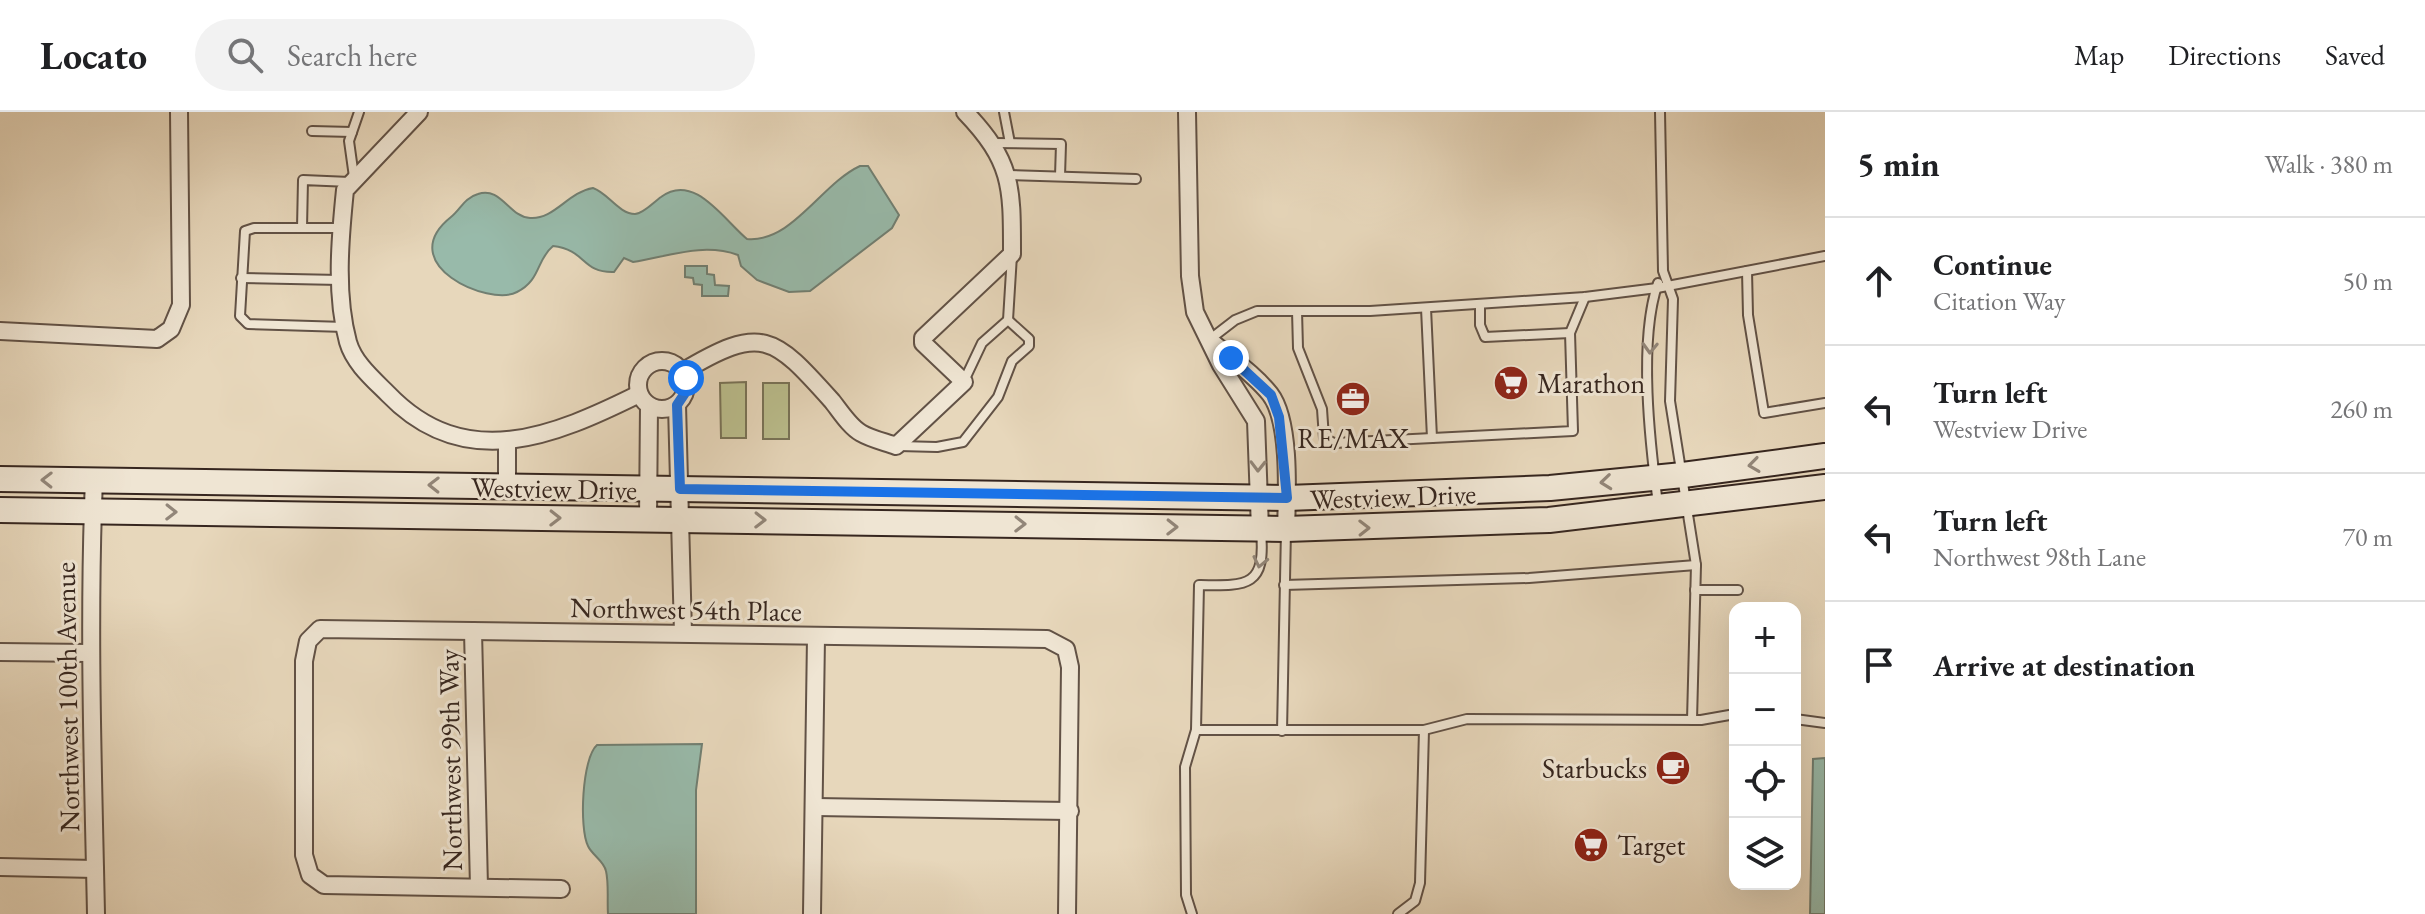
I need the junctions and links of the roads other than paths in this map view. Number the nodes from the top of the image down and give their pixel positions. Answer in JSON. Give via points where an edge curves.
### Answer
{"nodes":[{"id":1,"x":179,"y":112,"type":"edge"},
{"id":2,"x":359,"y":112,"type":"edge"},
{"id":3,"x":419,"y":112,"type":"edge"},
{"id":4,"x":965,"y":112,"type":"edge"},
{"id":5,"x":1004,"y":112,"type":"edge"},
{"id":6,"x":1187,"y":112,"type":"edge"},
{"id":7,"x":1660,"y":112,"type":"edge"},
{"id":8,"x":312,"y":131,"type":"dead end"},
{"id":9,"x":352,"y":132,"type":"junction"},
{"id":10,"x":1002,"y":143,"type":"junction"},
{"id":11,"x":1007,"y":175,"type":"junction"},
{"id":12,"x":1060,"y":176,"type":"junction"},
{"id":13,"x":352,"y":179,"type":"junction"},
{"id":14,"x":1136,"y":179,"type":"dead end"},
{"id":15,"x":302,"y":228,"type":"junction"},
{"id":16,"x":341,"y":228,"type":"junction"},
{"id":17,"x":1012,"y":254,"type":"junction"},
{"id":18,"x":1825,"y":256,"type":"edge"},
{"id":19,"x":1663,"y":271,"type":"junction"},
{"id":20,"x":1747,"y":271,"type":"junction"},
{"id":21,"x":241,"y":278,"type":"junction"},
{"id":22,"x":341,"y":281,"type":"junction"},
{"id":23,"x":1668,"y":286,"type":"junction"},
{"id":24,"x":1657,"y":288,"type":"junction"},
{"id":25,"x":1585,"y":297,"type":"junction"},
{"id":26,"x":1480,"y":304,"type":"junction"},
{"id":27,"x":1426,"y":308,"type":"junction"},
{"id":28,"x":1297,"y":311,"type":"junction"},
{"id":29,"x":1008,"y":320,"type":"junction"},
{"id":30,"x":346,"y":327,"type":"junction"},
{"id":31,"x":0,"y":331,"type":"edge"},
{"id":32,"x":1570,"y":333,"type":"junction"},
{"id":33,"x":1209,"y":340,"type":"junction"},
{"id":34,"x":682,"y":372,"type":"junction"},
{"id":35,"x":964,"y":382,"type":"junction"},
{"id":36,"x":644,"y":400,"type":"junction"},
{"id":37,"x":1825,"y":403,"type":"edge"},
{"id":38,"x":677,"y":405,"type":"junction"},
{"id":39,"x":1432,"y":438,"type":"junction"},
{"id":40,"x":507,"y":442,"type":"junction"},
{"id":41,"x":896,"y":446,"type":"junction"},
{"id":42,"x":1825,"y":456,"type":"edge"},
{"id":43,"x":1683,"y":475,"type":"junction"},
{"id":44,"x":1654,"y":478,"type":"junction"},
{"id":45,"x":0,"y":479,"type":"edge"},
{"id":46,"x":94,"y":480,"type":"junction"},
{"id":47,"x":507,"y":486,"type":"junction"},
{"id":48,"x":1825,"y":487,"type":"edge"},
{"id":49,"x":648,"y":488,"type":"junction"},
{"id":50,"x":680,"y":489,"type":"junction"},
{"id":51,"x":1259,"y":497,"type":"junction"},
{"id":52,"x":1287,"y":498,"type":"junction"},
{"id":53,"x":1688,"y":506,"type":"junction"},
{"id":54,"x":1658,"y":509,"type":"junction"},
{"id":55,"x":0,"y":510,"type":"edge"},
{"id":56,"x":93,"y":511,"type":"junction"},
{"id":57,"x":648,"y":519,"type":"junction"},
{"id":58,"x":682,"y":519,"type":"junction"},
{"id":59,"x":1260,"y":529,"type":"junction"},
{"id":60,"x":1286,"y":529,"type":"junction"},
{"id":61,"x":1696,"y":565,"type":"junction"},
{"id":62,"x":1284,"y":585,"type":"junction"},
{"id":63,"x":1695,"y":590,"type":"junction"},
{"id":64,"x":1738,"y":590,"type":"dead end"},
{"id":65,"x":473,"y":631,"type":"junction"},
{"id":66,"x":683,"y":633,"type":"junction"},
{"id":67,"x":816,"y":637,"type":"junction"},
{"id":68,"x":0,"y":652,"type":"edge"},
{"id":69,"x":89,"y":653,"type":"junction"},
{"id":70,"x":1729,"y":715,"type":"edge"},
{"id":71,"x":1692,"y":720,"type":"junction"},
{"id":72,"x":1801,"y":720,"type":"edge"},
{"id":73,"x":1825,"y":723,"type":"edge"},
{"id":74,"x":1196,"y":730,"type":"junction"},
{"id":75,"x":1424,"y":730,"type":"junction"},
{"id":76,"x":1282,"y":731,"type":"junction"},
{"id":77,"x":816,"y":807,"type":"junction"},
{"id":78,"x":1070,"y":811,"type":"junction"},
{"id":79,"x":0,"y":867,"type":"edge"},
{"id":80,"x":95,"y":869,"type":"junction"},
{"id":81,"x":479,"y":887,"type":"junction"},
{"id":82,"x":561,"y":889,"type":"dead end"},
{"id":83,"x":96,"y":914,"type":"edge"},
{"id":84,"x":812,"y":914,"type":"edge"},
{"id":85,"x":1067,"y":914,"type":"edge"},
{"id":86,"x":1192,"y":914,"type":"edge"},
{"id":87,"x":1398,"y":914,"type":"edge"}],
"edges":[{"from":1,"to":31,"type":"street","via":[[181,305],[171,329],[157,339]]},
{"from":2,"to":9,"type":"lane"},
{"from":3,"to":13,"type":"street"},
{"from":4,"to":10,"type":"street"},
{"from":5,"to":10,"type":"lane"},
{"from":6,"to":33,"type":"street","via":[[1190,276],[1195,312]]},
{"from":7,"to":19,"type":"lane"},
{"from":8,"to":9,"type":"lane"},
{"from":9,"to":13,"type":"lane"},
{"from":10,"to":11,"type":"street"},
{"from":10,"to":12,"type":"lane","via":[[1061,144]]},
{"from":11,"to":12,"type":"lane"},
{"from":11,"to":17,"type":"street"},
{"from":12,"to":14,"type":"lane"},
{"from":13,"to":15,"type":"lane","via":[[303,180]]},
{"from":13,"to":16,"type":"street","via":[[345,190]]},
{"from":15,"to":16,"type":"lane"},
{"from":15,"to":21,"type":"lane","via":[[245,231]]},
{"from":16,"to":22,"type":"street"},
{"from":17,"to":29,"type":"lane"},
{"from":17,"to":35,"type":"street","via":[[923,338]]},
{"from":18,"to":20,"type":"lane"},
{"from":19,"to":23,"type":"lane"},
{"from":19,"to":24,"type":"lane"},
{"from":20,"to":23,"type":"lane"},
{"from":20,"to":37,"type":"lane","via":[[1748,315],[1764,413]]},
{"from":21,"to":22,"type":"lane"},
{"from":21,"to":30,"type":"lane","via":[[240,316],[248,324]]},
{"from":22,"to":30,"type":"street"},
{"from":23,"to":24,"type":"lane"},
{"from":23,"to":43,"type":"lane","via":[[1673,299],[1670,401]]},
{"from":24,"to":25,"type":"lane"},
{"from":24,"to":44,"type":"lane","one_way":true,"via":[[1648,415]]},
{"from":25,"to":26,"type":"lane"},
{"from":25,"to":32,"type":"lane"},
{"from":26,"to":27,"type":"lane"},
{"from":26,"to":32,"type":"lane","via":[[1485,337]]},
{"from":27,"to":28,"type":"lane"},
{"from":27,"to":39,"type":"lane"},
{"from":28,"to":33,"type":"lane","via":[[1247,313]]},
{"from":28,"to":39,"type":"lane","via":[[1298,348],[1322,409],[1324,438],[1334,443]]},
{"from":29,"to":35,"type":"lane","via":[[982,343]]},
{"from":29,"to":41,"type":"lane","via":[[1029,339],[1029,346],[1012,361],[998,397],[968,437],[937,447]]},
{"from":30,"to":40,"type":"street","via":[[359,365],[421,422],[456,437]]},
{"from":32,"to":39,"type":"lane","via":[[1573,431]]},
{"from":33,"to":51,"type":"street","one_way":true,"via":[[1256,421]]},
{"from":33,"to":52,"type":"street","via":[[1271,395],[1279,417]]},
{"from":34,"to":36,"type":"street","via":[[662,361],[647,366],[639,379]]},
{"from":34,"to":38,"type":"street","via":[[685,393]]},
{"from":34,"to":41,"type":"street","via":[[742,342],[776,346],[860,433]]},
{"from":35,"to":41,"type":"street"},
{"from":36,"to":38,"type":"street","via":[[663,410]]},
{"from":36,"to":40,"type":"street"},
{"from":36,"to":49,"type":"street"},
{"from":38,"to":50,"type":"street"},
{"from":40,"to":47,"type":"street"},
{"from":42,"to":43,"type":"street","name":"Westview Drive","one_way":true},
{"from":43,"to":44,"type":"street","name":"Westview Drive"},
{"from":43,"to":53,"type":"lane"},
{"from":44,"to":52,"type":"street","name":"Westview Drive","one_way":true,"via":[[1456,494]]},
{"from":44,"to":54,"type":"lane"},
{"from":46,"to":45,"type":"street","name":"Westview Drive","one_way":true},
{"from":47,"to":46,"type":"street","name":"Westview Drive","one_way":true},
{"from":46,"to":56,"type":"street","name":"Northwest 100th Avenue"},
{"from":47,"to":49,"type":"street","name":"Westview Drive"},
{"from":48,"to":53,"type":"street","name":"Westview Drive"},
{"from":49,"to":50,"type":"street","name":"Westview Drive"},
{"from":49,"to":57,"type":"street"},
{"from":50,"to":51,"type":"street","name":"Westview Drive"},
{"from":50,"to":58,"type":"street"},
{"from":51,"to":52,"type":"street","name":"Westview Drive"},
{"from":51,"to":59,"type":"street"},
{"from":52,"to":60,"type":"street"},
{"from":53,"to":54,"type":"street","name":"Westview Drive"},
{"from":53,"to":61,"type":"lane"},
{"from":60,"to":54,"type":"street","name":"Westview Drive","one_way":true,"via":[[1534,521]]},
{"from":55,"to":56,"type":"street","name":"Westview Drive"},
{"from":56,"to":57,"type":"street","name":"Westview Drive","one_way":true},
{"from":56,"to":69,"type":"street","name":"Northwest 100th Avenue"},
{"from":57,"to":58,"type":"street","name":"Westview Drive"},
{"from":58,"to":59,"type":"street","name":"Westview Drive","one_way":true},
{"from":58,"to":66,"type":"street"},
{"from":59,"to":60,"type":"street","name":"Westview Drive"},
{"from":59,"to":74,"type":"lane","one_way":true,"via":[[1261,570],[1241,586],[1199,585]]},
{"from":60,"to":62,"type":"lane"},
{"from":61,"to":62,"type":"lane","via":[[1523,579]]},
{"from":61,"to":63,"type":"lane"},
{"from":62,"to":76,"type":"lane"},
{"from":63,"to":64,"type":"lane"},
{"from":63,"to":71,"type":"lane"},
{"from":65,"to":66,"type":"street","name":"Northwest 54th Place"},
{"from":65,"to":81,"type":"street","name":"Northwest 99th Way"},
{"from":65,"to":81,"type":"street","name":"Northwest 54th Place","via":[[320,629],[308,641],[304,855],[310,875],[324,885]]},
{"from":66,"to":67,"type":"street","name":"Northwest 54th Place"},
{"from":67,"to":77,"type":"street"},
{"from":67,"to":78,"type":"street","name":"Northwest 54th Place","via":[[1047,639],[1066,649]]},
{"from":68,"to":69,"type":"street"},
{"from":69,"to":80,"type":"street","name":"Northwest 100th Avenue"},
{"from":70,"to":71,"type":"lane"},
{"from":71,"to":75,"type":"lane","via":[[1467,719]]},
{"from":72,"to":73,"type":"lane"},
{"from":74,"to":76,"type":"lane"},
{"from":74,"to":86,"type":"lane","via":[[1185,767],[1186,895]]},
{"from":75,"to":76,"type":"lane"},
{"from":75,"to":87,"type":"lane","via":[[1420,883],[1415,901]]},
{"from":77,"to":78,"type":"street"},
{"from":77,"to":84,"type":"street"},
{"from":78,"to":85,"type":"street"},
{"from":79,"to":80,"type":"street"},
{"from":80,"to":83,"type":"street","name":"Northwest 100th Avenue"},
{"from":81,"to":82,"type":"street"}]}
